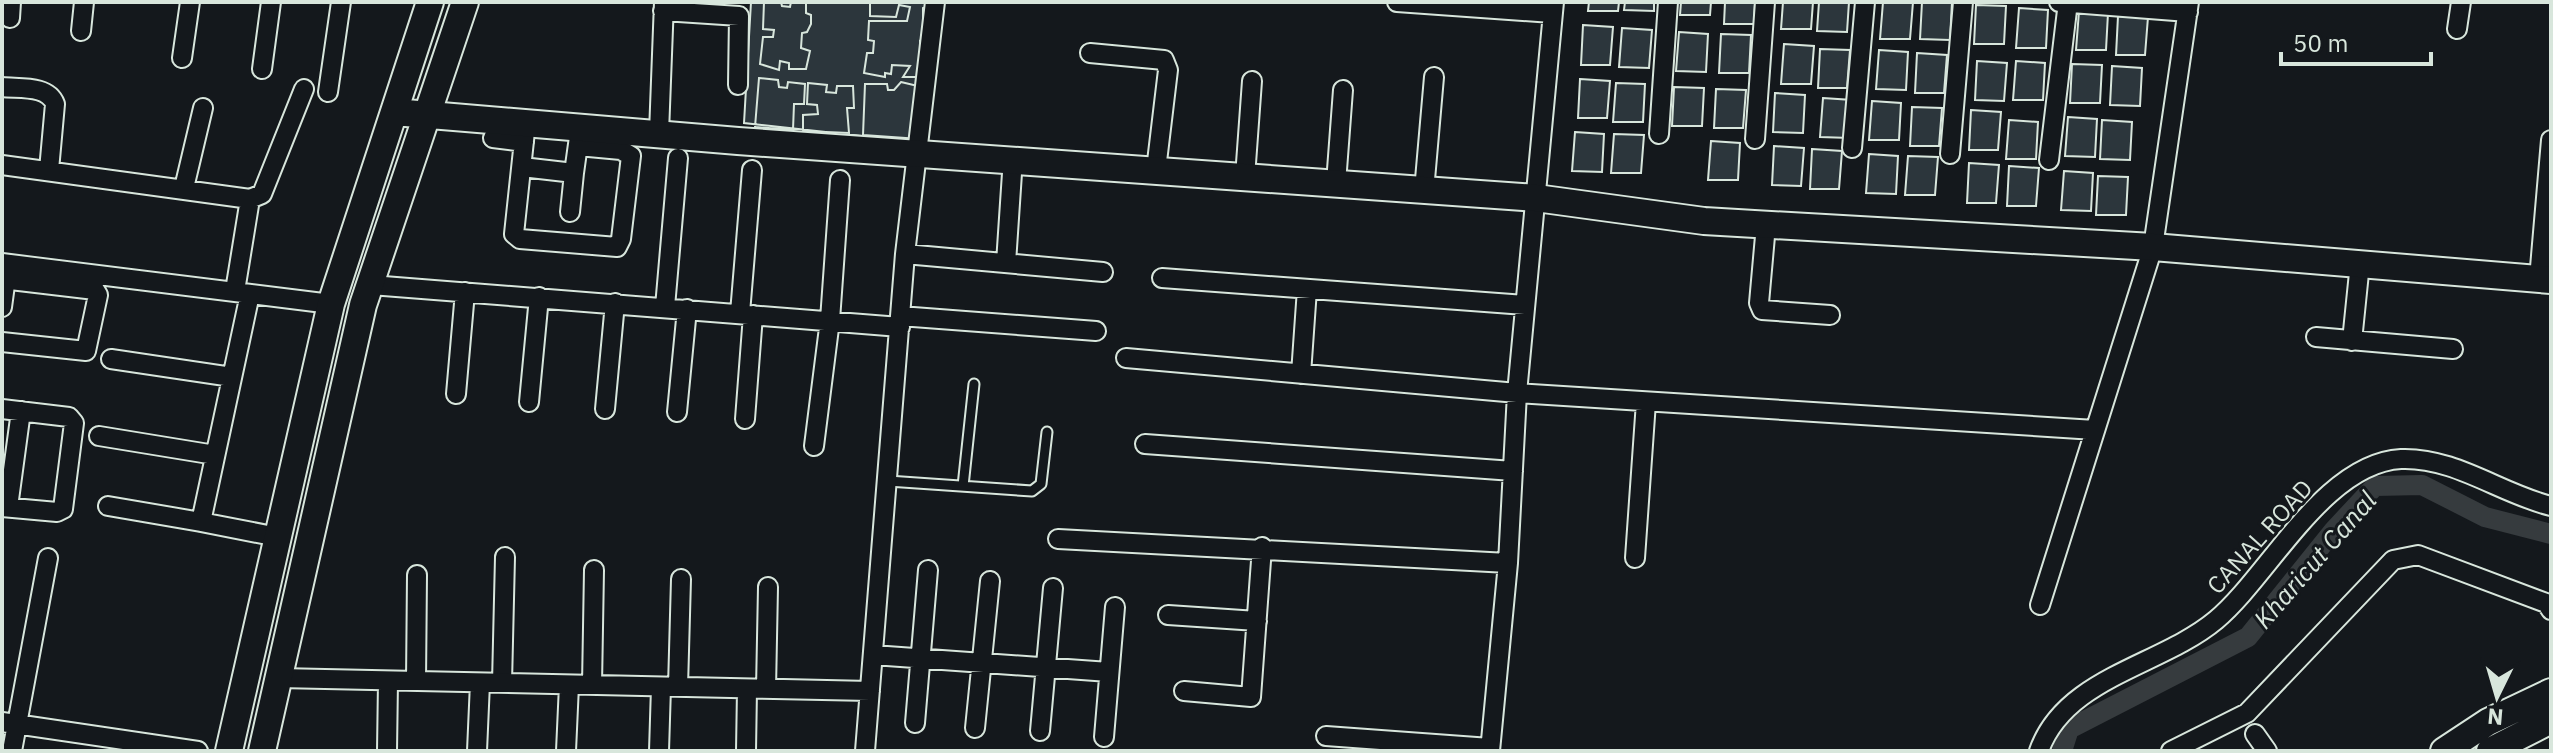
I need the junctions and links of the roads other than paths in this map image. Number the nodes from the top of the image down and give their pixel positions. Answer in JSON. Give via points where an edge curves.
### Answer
{"nodes":[{"id":1,"x":84,"y":2,"type":"edge"},
{"id":2,"x":190,"y":2,"type":"edge"},
{"id":3,"x":271,"y":2,"type":"edge"},
{"id":4,"x":341,"y":2,"type":"edge"},
{"id":5,"x":430,"y":2,"type":"edge"},
{"id":6,"x":465,"y":2,"type":"edge"},
{"id":7,"x":935,"y":2,"type":"edge"},
{"id":8,"x":1397,"y":2,"type":"edge"},
{"id":9,"x":1668,"y":2,"type":"edge"},
{"id":10,"x":1765,"y":2,"type":"edge"},
{"id":11,"x":1865,"y":2,"type":"edge"},
{"id":12,"x":1963,"y":2,"type":"edge"},
{"id":13,"x":2059,"y":2,"type":"edge"},
{"id":14,"x":2068,"y":2,"type":"edge"},
{"id":15,"x":2461,"y":2,"type":"edge"},
{"id":16,"x":664,"y":6,"type":"edge"},
{"id":17,"x":2189,"y":7,"type":"edge"},
{"id":18,"x":1553,"y":8,"type":"edge"},
{"id":19,"x":2457,"y":29,"type":"dead end"},
{"id":20,"x":81,"y":31,"type":"dead end"},
{"id":21,"x":1090,"y":53,"type":"dead end"},
{"id":22,"x":182,"y":58,"type":"dead end"},
{"id":23,"x":262,"y":69,"type":"dead end"},
{"id":24,"x":1434,"y":77,"type":"dead end"},
{"id":25,"x":1252,"y":81,"type":"dead end"},
{"id":26,"x":738,"y":85,"type":"dead end"},
{"id":27,"x":2,"y":87,"type":"edge"},
{"id":28,"x":304,"y":89,"type":"dead end"},
{"id":29,"x":1343,"y":90,"type":"dead end"},
{"id":30,"x":328,"y":92,"type":"dead end"},
{"id":31,"x":203,"y":108,"type":"dead end"},
{"id":32,"x":394,"y":112,"type":"junction"},
{"id":33,"x":426,"y":117,"type":"junction"},
{"id":34,"x":525,"y":132,"type":"junction"},
{"id":35,"x":659,"y":133,"type":"junction"},
{"id":36,"x":1659,"y":134,"type":"dead end"},
{"id":37,"x":579,"y":136,"type":"junction"},
{"id":38,"x":493,"y":138,"type":"dead end"},
{"id":39,"x":1755,"y":139,"type":"dead end"},
{"id":40,"x":2551,"y":140,"type":"edge"},
{"id":41,"x":1852,"y":148,"type":"dead end"},
{"id":42,"x":916,"y":151,"type":"junction"},
{"id":43,"x":1950,"y":154,"type":"dead end"},
{"id":44,"x":678,"y":158,"type":"dead end"},
{"id":45,"x":1013,"y":158,"type":"junction"},
{"id":46,"x":2049,"y":160,"type":"dead end"},
{"id":47,"x":2,"y":165,"type":"edge"},
{"id":48,"x":522,"y":167,"type":"junction"},
{"id":49,"x":49,"y":170,"type":"junction"},
{"id":50,"x":752,"y":170,"type":"dead end"},
{"id":51,"x":1156,"y":170,"type":"junction"},
{"id":52,"x":574,"y":173,"type":"junction"},
{"id":53,"x":1245,"y":177,"type":"junction"},
{"id":54,"x":840,"y":180,"type":"dead end"},
{"id":55,"x":1336,"y":183,"type":"junction"},
{"id":56,"x":184,"y":188,"type":"junction"},
{"id":57,"x":1424,"y":191,"type":"junction"},
{"id":58,"x":1536,"y":198,"type":"junction"},
{"id":59,"x":250,"y":199,"type":"junction"},
{"id":60,"x":570,"y":212,"type":"dead end"},
{"id":61,"x":1766,"y":225,"type":"junction"},
{"id":62,"x":2153,"y":247,"type":"junction"},
{"id":63,"x":905,"y":254,"type":"junction"},
{"id":64,"x":1006,"y":263,"type":"junction"},
{"id":65,"x":2360,"y":263,"type":"junction"},
{"id":66,"x":4,"y":271,"type":"edge"},
{"id":67,"x":1103,"y":272,"type":"dead end"},
{"id":68,"x":1162,"y":278,"type":"dead end"},
{"id":69,"x":2545,"y":279,"type":"edge"},
{"id":70,"x":371,"y":285,"type":"junction"},
{"id":71,"x":1307,"y":289,"type":"junction"},
{"id":72,"x":243,"y":292,"type":"junction"},
{"id":73,"x":465,"y":292,"type":"junction"},
{"id":74,"x":539,"y":297,"type":"junction"},
{"id":75,"x":615,"y":303,"type":"junction"},
{"id":76,"x":331,"y":304,"type":"junction"},
{"id":77,"x":1525,"y":305,"type":"junction"},
{"id":78,"x":2,"y":307,"type":"edge"},
{"id":79,"x":665,"y":307,"type":"junction"},
{"id":80,"x":687,"y":309,"type":"junction"},
{"id":81,"x":746,"y":314,"type":"junction"},
{"id":82,"x":1830,"y":315,"type":"dead end"},
{"id":83,"x":830,"y":320,"type":"junction"},
{"id":84,"x":900,"y":321,"type":"junction"},
{"id":85,"x":1096,"y":331,"type":"dead end"},
{"id":86,"x":2316,"y":337,"type":"dead end"},
{"id":87,"x":2352,"y":341,"type":"junction"},
{"id":88,"x":2,"y":342,"type":"edge"},
{"id":89,"x":2453,"y":349,"type":"dead end"},
{"id":90,"x":1126,"y":358,"type":"dead end"},
{"id":91,"x":111,"y":359,"type":"dead end"},
{"id":92,"x":1301,"y":374,"type":"junction"},
{"id":93,"x":232,"y":377,"type":"junction"},
{"id":94,"x":974,"y":384,"type":"dead end"},
{"id":95,"x":1517,"y":393,"type":"junction"},
{"id":96,"x":456,"y":394,"type":"dead end"},
{"id":97,"x":529,"y":402,"type":"dead end"},
{"id":98,"x":1646,"y":402,"type":"junction"},
{"id":99,"x":605,"y":409,"type":"dead end"},
{"id":100,"x":12,"y":410,"type":"edge"},
{"id":101,"x":677,"y":412,"type":"dead end"},
{"id":102,"x":745,"y":419,"type":"dead end"},
{"id":103,"x":2095,"y":430,"type":"junction"},
{"id":104,"x":1047,"y":432,"type":"dead end"},
{"id":105,"x":99,"y":436,"type":"dead end"},
{"id":106,"x":1145,"y":444,"type":"dead end"},
{"id":107,"x":814,"y":446,"type":"dead end"},
{"id":108,"x":215,"y":455,"type":"junction"},
{"id":109,"x":1513,"y":471,"type":"junction"},
{"id":110,"x":888,"y":481,"type":"junction"},
{"id":111,"x":963,"y":486,"type":"junction"},
{"id":112,"x":108,"y":506,"type":"dead end"},
{"id":113,"x":2551,"y":506,"type":"edge"},
{"id":114,"x":5,"y":507,"type":"edge"},
{"id":115,"x":201,"y":522,"type":"junction"},
{"id":116,"x":278,"y":537,"type":"junction"},
{"id":117,"x":1058,"y":539,"type":"dead end"},
{"id":118,"x":1262,"y":547,"type":"junction"},
{"id":119,"x":505,"y":557,"type":"dead end"},
{"id":120,"x":48,"y":558,"type":"dead end"},
{"id":121,"x":1635,"y":558,"type":"dead end"},
{"id":122,"x":1508,"y":563,"type":"junction"},
{"id":123,"x":594,"y":570,"type":"dead end"},
{"id":124,"x":928,"y":570,"type":"dead end"},
{"id":125,"x":417,"y":575,"type":"dead end"},
{"id":126,"x":681,"y":579,"type":"dead end"},
{"id":127,"x":990,"y":581,"type":"dead end"},
{"id":128,"x":768,"y":587,"type":"dead end"},
{"id":129,"x":1053,"y":588,"type":"dead end"},
{"id":130,"x":2040,"y":605,"type":"dead end"},
{"id":131,"x":1115,"y":607,"type":"dead end"},
{"id":132,"x":2551,"y":610,"type":"edge"},
{"id":133,"x":1168,"y":615,"type":"dead end"},
{"id":134,"x":1257,"y":621,"type":"junction"},
{"id":135,"x":873,"y":655,"type":"junction"},
{"id":136,"x":921,"y":658,"type":"junction"},
{"id":137,"x":982,"y":663,"type":"junction"},
{"id":138,"x":1047,"y":667,"type":"junction"},
{"id":139,"x":1109,"y":672,"type":"junction"},
{"id":140,"x":279,"y":678,"type":"junction"},
{"id":141,"x":388,"y":681,"type":"junction"},
{"id":142,"x":416,"y":681,"type":"junction"},
{"id":143,"x":480,"y":683,"type":"junction"},
{"id":144,"x":502,"y":683,"type":"junction"},
{"id":145,"x":569,"y":685,"type":"junction"},
{"id":146,"x":592,"y":685,"type":"junction"},
{"id":147,"x":670,"y":687,"type":"junction"},
{"id":148,"x":757,"y":689,"type":"junction"},
{"id":149,"x":870,"y":691,"type":"junction"},
{"id":150,"x":1184,"y":691,"type":"dead end"},
{"id":151,"x":2551,"y":692,"type":"edge"},
{"id":152,"x":2551,"y":720,"type":"edge"},
{"id":153,"x":10,"y":723,"type":"edge"},
{"id":154,"x":915,"y":723,"type":"dead end"},
{"id":155,"x":975,"y":728,"type":"dead end"},
{"id":156,"x":1040,"y":731,"type":"dead end"},
{"id":157,"x":2255,"y":734,"type":"dead end"},
{"id":158,"x":1326,"y":736,"type":"dead end"},
{"id":159,"x":1104,"y":737,"type":"dead end"},
{"id":160,"x":80,"y":742,"type":"edge"},
{"id":161,"x":1380,"y":746,"type":"edge"},
{"id":162,"x":148,"y":747,"type":"edge"},
{"id":163,"x":1490,"y":750,"type":"edge"},
{"id":164,"x":12,"y":751,"type":"edge"},
{"id":165,"x":198,"y":751,"type":"edge"},
{"id":166,"x":229,"y":751,"type":"edge"},
{"id":167,"x":262,"y":751,"type":"edge"},
{"id":168,"x":387,"y":751,"type":"edge"},
{"id":169,"x":477,"y":751,"type":"edge"},
{"id":170,"x":566,"y":751,"type":"edge"},
{"id":171,"x":659,"y":751,"type":"edge"},
{"id":172,"x":746,"y":751,"type":"edge"},
{"id":173,"x":865,"y":751,"type":"edge"},
{"id":174,"x":2039,"y":751,"type":"edge"},
{"id":175,"x":2171,"y":751,"type":"edge"},
{"id":176,"x":2267,"y":751,"type":"edge"},
{"id":177,"x":2444,"y":751,"type":"edge"},
{"id":178,"x":2490,"y":751,"type":"edge"}],
"edges":[{"from":1,"to":20,"type":"street"},
{"from":2,"to":22,"type":"street"},
{"from":3,"to":23,"type":"street"},
{"from":4,"to":30,"type":"street"},
{"from":5,"to":32,"type":"street"},
{"from":6,"to":33,"type":"street"},
{"from":7,"to":42,"type":"street"},
{"from":8,"to":18,"type":"street"},
{"from":9,"to":36,"type":"street"},
{"from":10,"to":39,"type":"street"},
{"from":11,"to":41,"type":"street"},
{"from":12,"to":43,"type":"street"},
{"from":13,"to":14,"type":"street"},
{"from":14,"to":17,"type":"street"},
{"from":14,"to":46,"type":"street"},
{"from":15,"to":19,"type":"street"},
{"from":16,"to":26,"type":"street","via":[[739,16]]},
{"from":16,"to":35,"type":"street"},
{"from":17,"to":62,"type":"street"},
{"from":18,"to":58,"type":"street"},
{"from":21,"to":51,"type":"street","via":[[1164,60],[1168,70]]},
{"from":24,"to":57,"type":"street"},
{"from":25,"to":53,"type":"street"},
{"from":27,"to":49,"type":"street","via":[[52,96]]},
{"from":28,"to":59,"type":"street","via":[[262,194]]},
{"from":29,"to":55,"type":"street"},
{"from":31,"to":56,"type":"street"},
{"from":32,"to":33,"type":"street"},
{"from":32,"to":76,"type":"street"},
{"from":33,"to":34,"type":"street"},
{"from":33,"to":70,"type":"street"},
{"from":34,"to":37,"type":"street"},
{"from":34,"to":38,"type":"street"},
{"from":34,"to":48,"type":"street"},
{"from":35,"to":37,"type":"street"},
{"from":35,"to":42,"type":"street"},
{"from":37,"to":48,"type":"street","via":[[631,156],[617,247],[516,237]]},
{"from":37,"to":52,"type":"street"},
{"from":40,"to":69,"type":"street"},
{"from":42,"to":45,"type":"street"},
{"from":42,"to":63,"type":"street"},
{"from":44,"to":79,"type":"street"},
{"from":45,"to":51,"type":"street"},
{"from":45,"to":64,"type":"street"},
{"from":47,"to":49,"type":"street"},
{"from":48,"to":52,"type":"street"},
{"from":49,"to":56,"type":"street"},
{"from":50,"to":81,"type":"street"},
{"from":51,"to":53,"type":"street"},
{"from":52,"to":60,"type":"street"},
{"from":53,"to":55,"type":"street"},
{"from":54,"to":83,"type":"street"},
{"from":55,"to":57,"type":"street"},
{"from":56,"to":59,"type":"street"},
{"from":57,"to":58,"type":"street"},
{"from":58,"to":61,"type":"street"},
{"from":58,"to":77,"type":"street"},
{"from":59,"to":72,"type":"street"},
{"from":61,"to":62,"type":"street"},
{"from":61,"to":82,"type":"street","via":[[1762,310]]},
{"from":62,"to":65,"type":"street"},
{"from":62,"to":103,"type":"street"},
{"from":63,"to":64,"type":"street"},
{"from":63,"to":84,"type":"street"},
{"from":64,"to":67,"type":"street"},
{"from":65,"to":69,"type":"street"},
{"from":65,"to":87,"type":"street"},
{"from":66,"to":72,"type":"street"},
{"from":66,"to":78,"type":"street"},
{"from":66,"to":88,"type":"street","via":[[95,290],[98,295],[86,351]]},
{"from":68,"to":71,"type":"street"},
{"from":70,"to":73,"type":"street"},
{"from":70,"to":140,"type":"street","via":[[351,349]]},
{"from":71,"to":77,"type":"street"},
{"from":71,"to":92,"type":"street"},
{"from":72,"to":76,"type":"street"},
{"from":72,"to":93,"type":"street"},
{"from":73,"to":74,"type":"street"},
{"from":73,"to":96,"type":"street"},
{"from":74,"to":75,"type":"street"},
{"from":74,"to":97,"type":"street"},
{"from":75,"to":79,"type":"street"},
{"from":75,"to":99,"type":"street"},
{"from":76,"to":116,"type":"street"},
{"from":77,"to":95,"type":"street"},
{"from":79,"to":80,"type":"street"},
{"from":80,"to":81,"type":"street"},
{"from":80,"to":101,"type":"street"},
{"from":81,"to":83,"type":"street"},
{"from":81,"to":102,"type":"street"},
{"from":83,"to":84,"type":"street"},
{"from":83,"to":107,"type":"street"},
{"from":84,"to":85,"type":"street"},
{"from":84,"to":110,"type":"street"},
{"from":86,"to":87,"type":"street"},
{"from":87,"to":89,"type":"street"},
{"from":90,"to":92,"type":"street"},
{"from":91,"to":93,"type":"street"},
{"from":92,"to":95,"type":"street"},
{"from":93,"to":108,"type":"street"},
{"from":94,"to":111,"type":"lane"},
{"from":95,"to":98,"type":"street"},
{"from":95,"to":109,"type":"street"},
{"from":98,"to":103,"type":"street"},
{"from":98,"to":121,"type":"street"},
{"from":100,"to":114,"type":"street"},
{"from":100,"to":114,"type":"street","via":[[73,420],[64,507],[57,512]]},
{"from":103,"to":130,"type":"street"},
{"from":104,"to":111,"type":"lane","via":[[1041,484],[1032,491]]},
{"from":105,"to":108,"type":"street"},
{"from":106,"to":109,"type":"street"},
{"from":108,"to":115,"type":"street"},
{"from":109,"to":122,"type":"street"},
{"from":110,"to":111,"type":"lane"},
{"from":110,"to":135,"type":"street"},
{"from":112,"to":115,"type":"street"},
{"from":113,"to":174,"type":"street","name":"CANAL ROAD","via":[[2448,466],[2399,459],[2355,474],[2308,514],[2219,619],[2185,643],[2078,697]]},
{"from":115,"to":116,"type":"street"},
{"from":116,"to":166,"type":"street"},
{"from":117,"to":118,"type":"street"},
{"from":118,"to":122,"type":"street"},
{"from":118,"to":134,"type":"street"},
{"from":119,"to":144,"type":"street"},
{"from":120,"to":153,"type":"street"},
{"from":122,"to":163,"type":"street"},
{"from":123,"to":146,"type":"street"},
{"from":124,"to":136,"type":"street"},
{"from":125,"to":142,"type":"street"},
{"from":126,"to":147,"type":"street"},
{"from":127,"to":137,"type":"street"},
{"from":128,"to":148,"type":"street"},
{"from":129,"to":138,"type":"street"},
{"from":131,"to":139,"type":"street"},
{"from":132,"to":175,"type":"street","via":[[2546,603],[2418,555],[2393,560],[2247,713]]},
{"from":133,"to":134,"type":"street"},
{"from":134,"to":150,"type":"street","via":[[1251,697]]},
{"from":135,"to":136,"type":"street"},
{"from":135,"to":149,"type":"street"},
{"from":136,"to":137,"type":"street"},
{"from":136,"to":154,"type":"street"},
{"from":137,"to":138,"type":"street"},
{"from":137,"to":155,"type":"street"},
{"from":138,"to":139,"type":"street"},
{"from":138,"to":156,"type":"street"},
{"from":139,"to":159,"type":"street"},
{"from":140,"to":141,"type":"street"},
{"from":140,"to":167,"type":"street"},
{"from":141,"to":142,"type":"street"},
{"from":141,"to":168,"type":"street"},
{"from":142,"to":143,"type":"street"},
{"from":143,"to":144,"type":"street"},
{"from":143,"to":169,"type":"street"},
{"from":144,"to":145,"type":"street"},
{"from":145,"to":146,"type":"street"},
{"from":145,"to":170,"type":"street"},
{"from":146,"to":147,"type":"street"},
{"from":147,"to":148,"type":"street"},
{"from":147,"to":171,"type":"street"},
{"from":148,"to":149,"type":"street"},
{"from":148,"to":172,"type":"street"},
{"from":149,"to":173,"type":"street"},
{"from":151,"to":177,"type":"street","via":[[2488,722]]},
{"from":152,"to":178,"type":"street"},
{"from":153,"to":160,"type":"street"},
{"from":153,"to":164,"type":"street"},
{"from":157,"to":176,"type":"street"},
{"from":158,"to":161,"type":"street"},
{"from":160,"to":162,"type":"street"},
{"from":161,"to":163,"type":"street"},
{"from":162,"to":165,"type":"street"}]}
